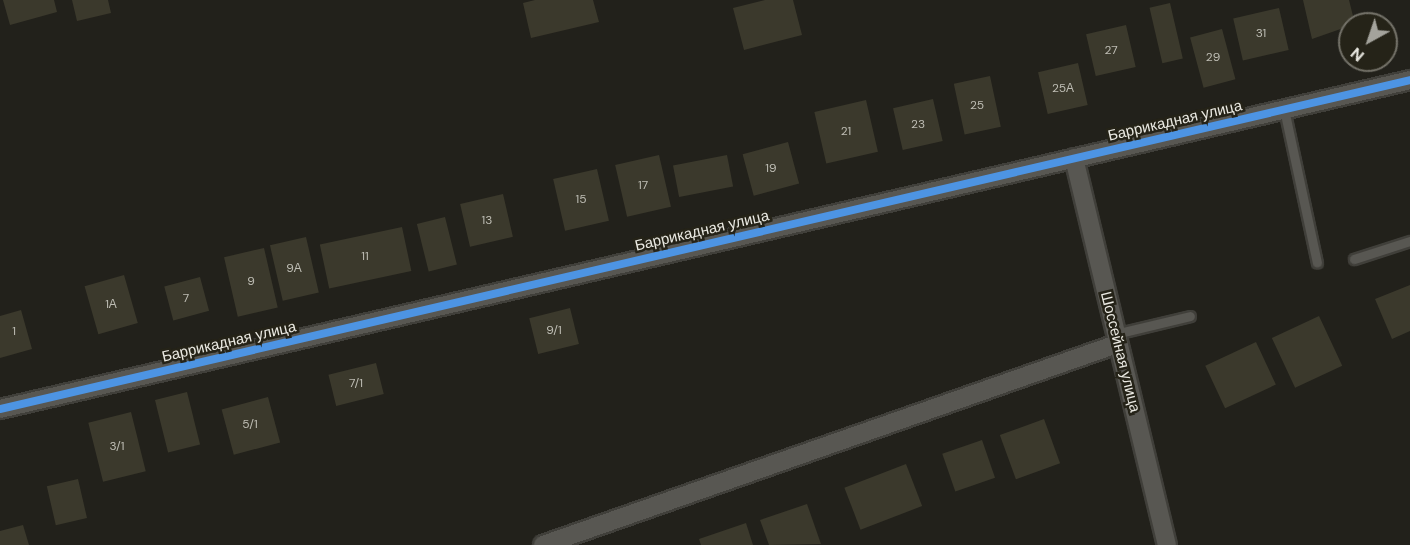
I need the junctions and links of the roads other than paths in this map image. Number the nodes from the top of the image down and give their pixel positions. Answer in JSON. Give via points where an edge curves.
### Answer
{"nodes":[{"id":1,"x":1410,"y":80,"type":"edge"},
{"id":2,"x":1284,"y":109,"type":"junction"},
{"id":3,"x":1074,"y":158,"type":"junction"},
{"id":4,"x":1410,"y":241,"type":"edge"},
{"id":5,"x":1354,"y":259,"type":"dead end"},
{"id":6,"x":1317,"y":263,"type":"dead end"},
{"id":7,"x":1190,"y":316,"type":"dead end"},
{"id":8,"x":1116,"y":339,"type":"junction"},
{"id":9,"x":0,"y":409,"type":"edge"},
{"id":10,"x":543,"y":545,"type":"edge"},
{"id":11,"x":1167,"y":545,"type":"edge"}],
"edges":[{"from":1,"to":2,"type":"street","name":"Баррикадная улица"},
{"from":2,"to":3,"type":"street","name":"Баррикадная улица"},
{"from":2,"to":6,"type":"lane"},
{"from":3,"to":8,"type":"street","name":"Шоссейная улица"},
{"from":3,"to":9,"type":"street","name":"Баррикадная улица"},
{"from":4,"to":5,"type":"lane"},
{"from":7,"to":8,"type":"lane"},
{"from":8,"to":10,"type":"street"},
{"from":8,"to":11,"type":"street","name":"Шоссейная улица"}]}
